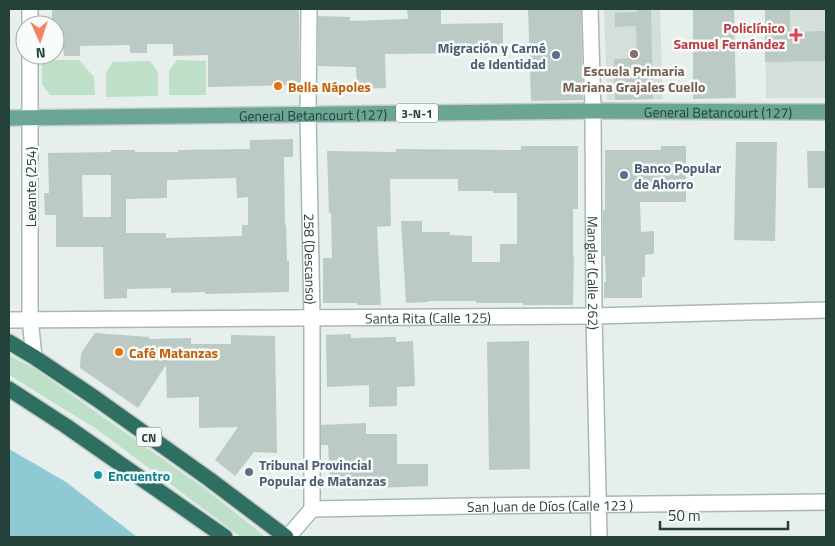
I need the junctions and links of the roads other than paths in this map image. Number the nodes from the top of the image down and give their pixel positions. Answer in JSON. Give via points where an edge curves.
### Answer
{"nodes":[{"id":1,"x":309,"y":9,"type":"edge"},
{"id":2,"x":590,"y":9,"type":"edge"},
{"id":3,"x":30,"y":65,"type":"edge"},
{"id":4,"x":593,"y":111,"type":"junction"},
{"id":5,"x":826,"y":112,"type":"edge"},
{"id":6,"x":308,"y":114,"type":"junction"},
{"id":7,"x":9,"y":118,"type":"edge"},
{"id":8,"x":30,"y":118,"type":"junction"},
{"id":9,"x":826,"y":310,"type":"edge"},
{"id":10,"x":594,"y":316,"type":"junction"},
{"id":11,"x":312,"y":318,"type":"junction"},
{"id":12,"x":30,"y":319,"type":"junction"},
{"id":13,"x":9,"y":320,"type":"edge"},
{"id":14,"x":9,"y":342,"type":"edge"},
{"id":15,"x":34,"y":357,"type":"junction"},
{"id":16,"x":9,"y":389,"type":"edge"},
{"id":17,"x":826,"y":502,"type":"edge"},
{"id":18,"x":598,"y":504,"type":"junction"},
{"id":19,"x":312,"y":509,"type":"junction"},
{"id":20,"x":225,"y":537,"type":"edge"},
{"id":21,"x":287,"y":537,"type":"edge"},
{"id":22,"x":599,"y":537,"type":"edge"}],
"edges":[{"from":1,"to":6,"type":"street","name":"258 (Descanso)"},
{"from":2,"to":4,"type":"street","name":"Manglar (Calle 262)"},
{"from":3,"to":8,"type":"street","name":"Levante (254)"},
{"from":4,"to":5,"type":"main road","name":"General Betancourt (127)","number":"3-N-1"},
{"from":4,"to":6,"type":"main road","name":"General Betancourt (127)","number":"3-N-1"},
{"from":4,"to":10,"type":"street","name":"Manglar (Calle 262)"},
{"from":6,"to":8,"type":"main road","name":"General Betancourt (127)","number":"3-N-1"},
{"from":6,"to":11,"type":"street","name":"258 (Descanso)"},
{"from":7,"to":8,"type":"main road","name":"General Betancourt (127)","number":"3-N-1"},
{"from":8,"to":12,"type":"street","name":"Levante (254)"},
{"from":9,"to":10,"type":"street","name":"Santa Rita (Calle 125)"},
{"from":10,"to":11,"type":"street","name":"Santa Rita (Calle 125)"},
{"from":10,"to":18,"type":"street","name":"Manglar (Calle 262)"},
{"from":11,"to":12,"type":"street","name":"Santa Rita (Calle 125)"},
{"from":11,"to":19,"type":"street","name":"258 (Descanso)"},
{"from":12,"to":13,"type":"street","name":"Santa Rita (Calle 125)"},
{"from":12,"to":15,"type":"street","name":"Levante (254)"},
{"from":14,"to":15,"type":"highway","number":"CN"},
{"from":15,"to":21,"type":"highway","number":"CN"},
{"from":16,"to":20,"type":"highway"},
{"from":17,"to":18,"type":"street","name":"San Juan de Díos (Calle 123 )"},
{"from":18,"to":19,"type":"street","name":"San Juan de Díos (Calle 123 )"},
{"from":18,"to":22,"type":"street","name":"Manglar (Calle 262)"},
{"from":19,"to":21,"type":"street"}]}
